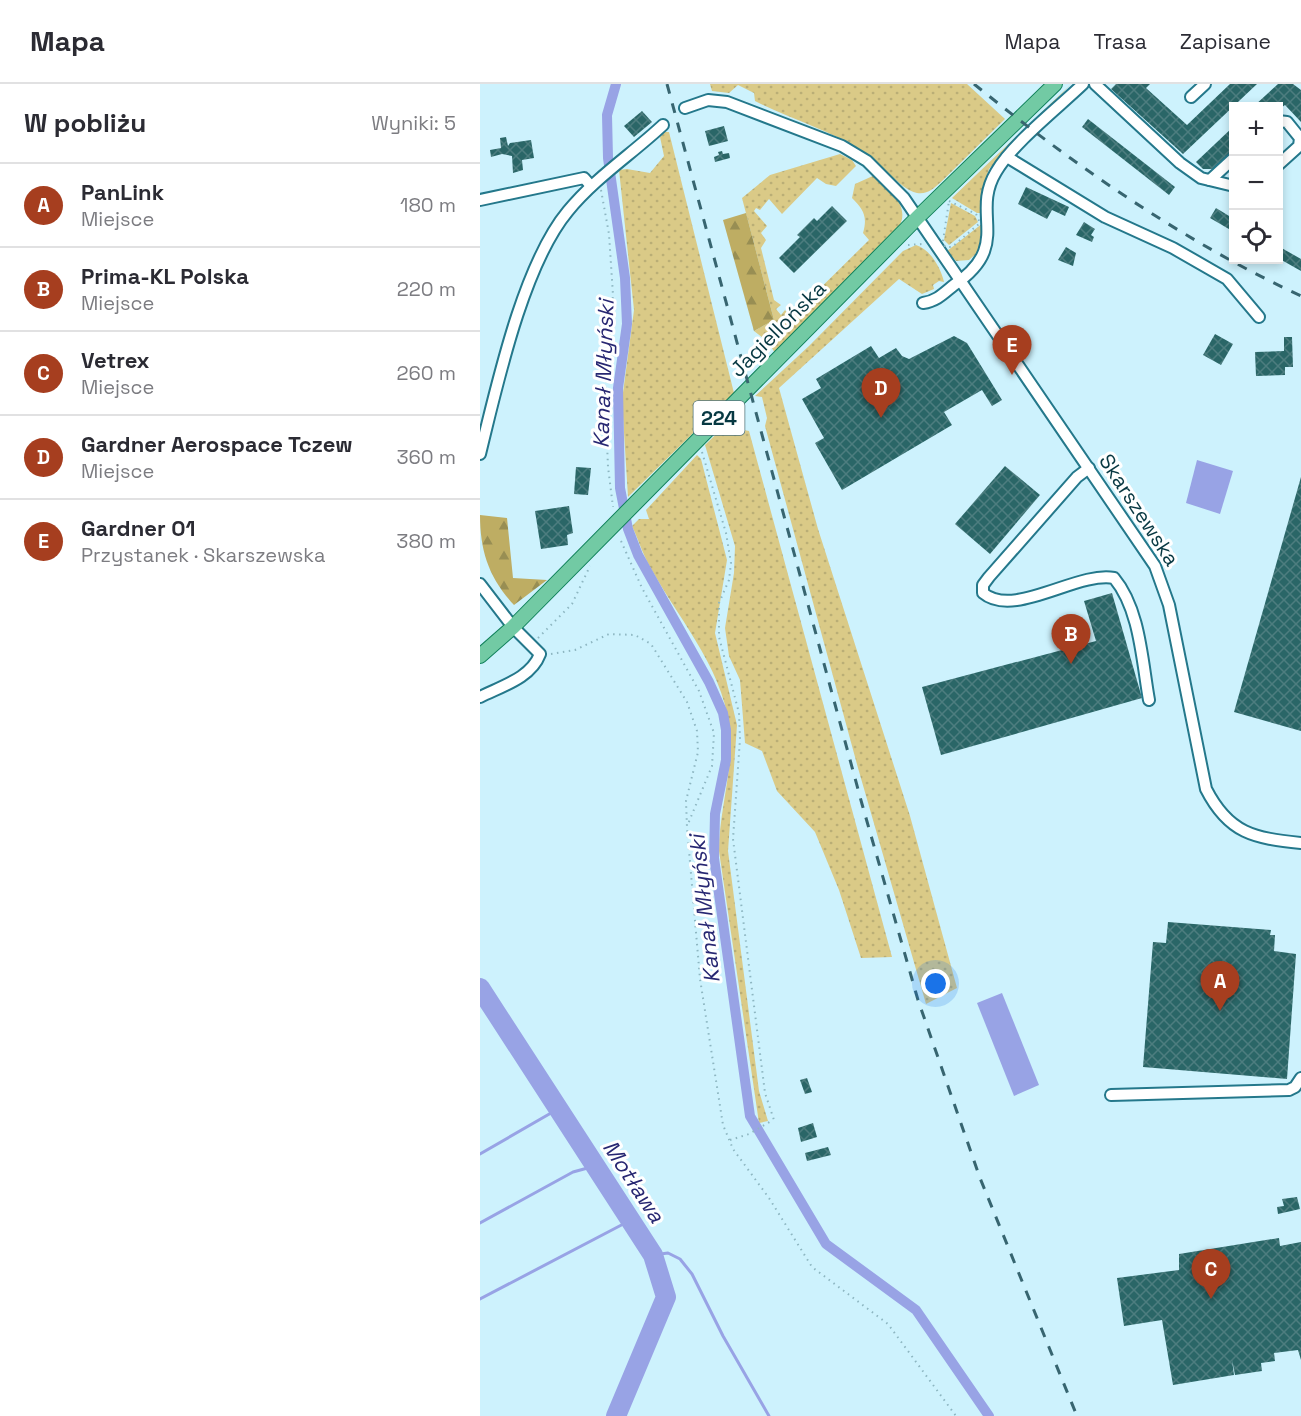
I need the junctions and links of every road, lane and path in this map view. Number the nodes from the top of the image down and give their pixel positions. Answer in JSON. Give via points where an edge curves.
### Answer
{"nodes":[{"id":1,"x":1055,"y":84,"type":"edge"},
{"id":2,"x":1083,"y":84,"type":"edge"},
{"id":3,"x":1095,"y":84,"type":"edge"},
{"id":4,"x":1205,"y":84,"type":"edge"},
{"id":5,"x":1191,"y":97,"type":"dead end"},
{"id":6,"x":685,"y":108,"type":"dead end"},
{"id":7,"x":1283,"y":122,"type":"edge"},
{"id":8,"x":663,"y":125,"type":"dead end"},
{"id":9,"x":1007,"y":157,"type":"junction"},
{"id":10,"x":1283,"y":160,"type":"edge"},
{"id":11,"x":1229,"y":162,"type":"edge"},
{"id":12,"x":599,"y":180,"type":"junction"},
{"id":13,"x":1210,"y":180,"type":"junction"},
{"id":14,"x":1229,"y":185,"type":"edge"},
{"id":15,"x":480,"y":200,"type":"edge"},
{"id":16,"x":976,"y":214,"type":"dead end"},
{"id":17,"x":917,"y":218,"type":"junction"},
{"id":18,"x":980,"y":219,"type":"dead end"},
{"id":19,"x":961,"y":281,"type":"junction"},
{"id":20,"x":923,"y":303,"type":"dead end"},
{"id":21,"x":1259,"y":317,"type":"dead end"},
{"id":22,"x":696,"y":441,"type":"junction"},
{"id":23,"x":480,"y":454,"type":"edge"},
{"id":24,"x":1089,"y":468,"type":"junction"},
{"id":25,"x":613,"y":510,"type":"dead end"},
{"id":26,"x":621,"y":541,"type":"dead end"},
{"id":27,"x":593,"y":560,"type":"dead end"},
{"id":28,"x":480,"y":585,"type":"edge"},
{"id":29,"x":513,"y":627,"type":"junction"},
{"id":30,"x":529,"y":645,"type":"junction"},
{"id":31,"x":540,"y":654,"type":"junction"},
{"id":32,"x":480,"y":656,"type":"edge"},
{"id":33,"x":480,"y":697,"type":"edge"},
{"id":34,"x":1149,"y":700,"type":"dead end"},
{"id":35,"x":687,"y":826,"type":"junction"},
{"id":36,"x":1301,"y":843,"type":"edge"},
{"id":37,"x":1301,"y":1078,"type":"edge"},
{"id":38,"x":1111,"y":1095,"type":"dead end"},
{"id":39,"x":729,"y":1140,"type":"junction"},
{"id":40,"x":956,"y":1416,"type":"edge"}],
"edges":[{"from":1,"to":17,"type":"main road","name":"Jagiellońska","number":"224"},
{"from":2,"to":9,"type":"street"},
{"from":3,"to":13,"type":"street","via":[[1180,163]]},
{"from":4,"to":5,"type":"street"},
{"from":6,"to":17,"type":"street","name":"Skarszewska","via":[[708,100],[727,102],[842,147],[867,161],[887,179]]},
{"from":7,"to":10,"type":"street","via":[[1300,138],[1299,146]]},
{"from":8,"to":12,"type":"street"},
{"from":9,"to":19,"type":"street","via":[[990,183],[985,251],[977,266]]},
{"from":9,"to":21,"type":"street","via":[[1105,217],[1173,248],[1227,279]]},
{"from":11,"to":13,"type":"street"},
{"from":12,"to":15,"type":"street","via":[[584,178]]},
{"from":12,"to":23,"type":"street","via":[[566,213],[546,246],[500,372]]},
{"from":12,"to":25,"type":"path","via":[[609,234],[613,295],[605,395]]},
{"from":13,"to":14,"type":"street"},
{"from":16,"to":18,"type":"path","via":[[951,201],[945,247],[952,247]]},
{"from":17,"to":19,"type":"street","name":"Skarszewska"},
{"from":17,"to":22,"type":"main road","name":"Jagiellońska","number":"224"},
{"from":19,"to":20,"type":"street","via":[[933,302]]},
{"from":19,"to":24,"type":"street","name":"Skarszewska"},
{"from":22,"to":29,"type":"main road","name":"Jagiellońska","number":"224"},
{"from":22,"to":39,"type":"path","via":[[705,456],[731,563],[719,603],[719,637],[739,713],[733,839],[765,1093],[774,1122]]},
{"from":24,"to":34,"type":"street","via":[[989,577],[983,593],[991,600],[1008,602],[1114,578],[1124,589],[1133,618]]},
{"from":24,"to":36,"type":"street","name":"Skarszewska","via":[[1144,548],[1162,582],[1198,759],[1215,808],[1241,831],[1260,838]]},
{"from":26,"to":35,"type":"path","via":[[642,588],[699,691],[714,733],[712,766]]},
{"from":27,"to":30,"type":"path","via":[[572,604]]},
{"from":28,"to":29,"type":"street"},
{"from":29,"to":30,"type":"street"},
{"from":29,"to":32,"type":"main road","name":"Jagiellońska","number":"224"},
{"from":30,"to":31,"type":"street"},
{"from":31,"to":33,"type":"street","via":[[536,664],[522,677]]},
{"from":31,"to":35,"type":"path","via":[[560,655],[609,634],[635,635],[651,644],[687,702],[697,731],[698,752],[686,801]]},
{"from":35,"to":39,"type":"path","via":[[700,979],[719,1106]]},
{"from":37,"to":38,"type":"street","via":[[1289,1090]]},
{"from":39,"to":40,"type":"path","via":[[812,1267],[888,1324]]}]}
